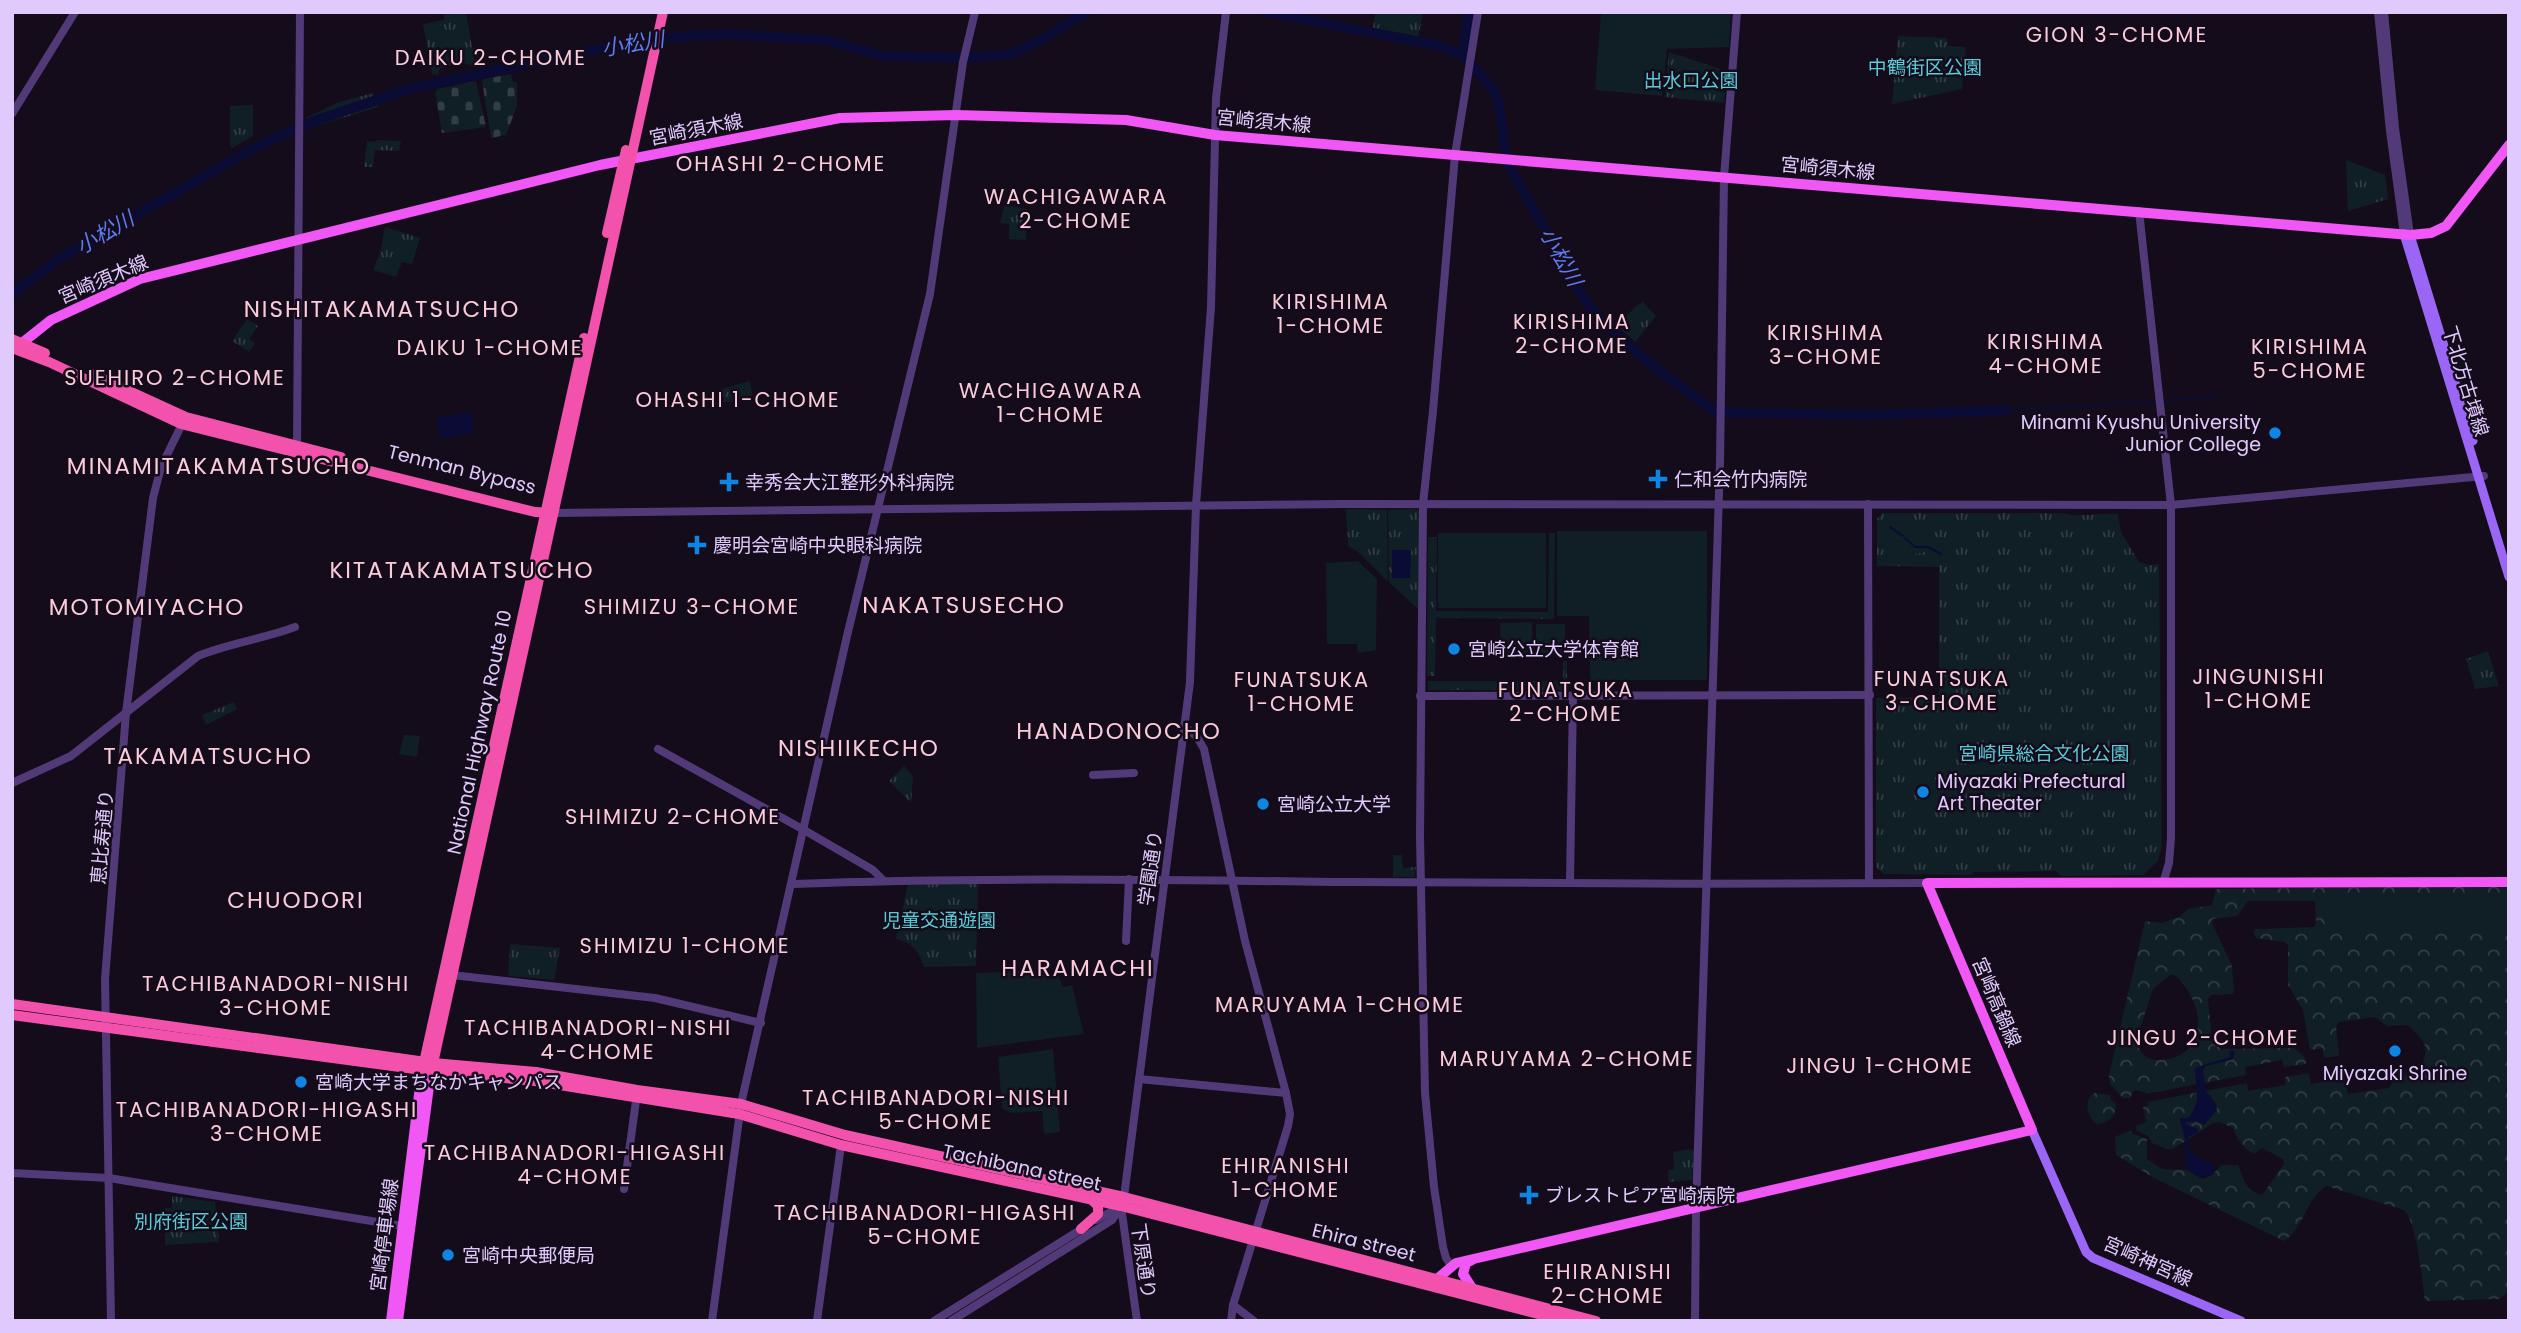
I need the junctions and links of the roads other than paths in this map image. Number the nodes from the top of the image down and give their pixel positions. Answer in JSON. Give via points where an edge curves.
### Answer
{"nodes":[{"id":1,"x":75,"y":12,"type":"edge"},
{"id":2,"x":300,"y":12,"type":"edge"},
{"id":3,"x":656,"y":12,"type":"edge"},
{"id":4,"x":663,"y":12,"type":"edge"},
{"id":5,"x":975,"y":12,"type":"edge"},
{"id":6,"x":1226,"y":12,"type":"edge"},
{"id":7,"x":1479,"y":12,"type":"edge"},
{"id":8,"x":1737,"y":12,"type":"edge"},
{"id":9,"x":2378,"y":12,"type":"edge"},
{"id":10,"x":2384,"y":12,"type":"edge"},
{"id":11,"x":654,"y":36,"type":"junction"},
{"id":12,"x":12,"y":114,"type":"edge"},
{"id":13,"x":956,"y":115,"type":"junction"},
{"id":14,"x":1215,"y":135,"type":"junction"},
{"id":15,"x":2509,"y":145,"type":"edge"},
{"id":16,"x":1455,"y":155,"type":"junction"},
{"id":17,"x":627,"y":160,"type":"junction"},
{"id":18,"x":1724,"y":177,"type":"junction"},
{"id":19,"x":2139,"y":211,"type":"junction"},
{"id":20,"x":2407,"y":235,"type":"junction"},
{"id":21,"x":299,"y":238,"type":"junction"},
{"id":22,"x":15,"y":346,"type":"edge"},
{"id":23,"x":184,"y":421,"type":"junction"},
{"id":24,"x":297,"y":450,"type":"junction"},
{"id":25,"x":2481,"y":477,"type":"junction"},
{"id":26,"x":1423,"y":504,"type":"junction"},
{"id":27,"x":1718,"y":504,"type":"junction"},
{"id":28,"x":1868,"y":504,"type":"junction"},
{"id":29,"x":1196,"y":505,"type":"junction"},
{"id":30,"x":2171,"y":505,"type":"junction"},
{"id":31,"x":877,"y":509,"type":"junction"},
{"id":32,"x":550,"y":512,"type":"junction"},
{"id":33,"x":2509,"y":558,"type":"edge"},
{"id":34,"x":2509,"y":578,"type":"edge"},
{"id":35,"x":295,"y":627,"type":"dead end"},
{"id":36,"x":1712,"y":695,"type":"junction"},
{"id":37,"x":1870,"y":695,"type":"junction"},
{"id":38,"x":1420,"y":696,"type":"junction"},
{"id":39,"x":1573,"y":696,"type":"junction"},
{"id":40,"x":126,"y":713,"type":"junction"},
{"id":41,"x":1184,"y":726,"type":"junction"},
{"id":42,"x":658,"y":748,"type":"dead end"},
{"id":43,"x":1134,"y":773,"type":"dead end"},
{"id":44,"x":1093,"y":775,"type":"dead end"},
{"id":45,"x":12,"y":783,"type":"edge"},
{"id":46,"x":804,"y":830,"type":"junction"},
{"id":47,"x":1129,"y":879,"type":"junction"},
{"id":48,"x":1164,"y":879,"type":"junction"},
{"id":49,"x":883,"y":880,"type":"junction"},
{"id":50,"x":1231,"y":881,"type":"junction"},
{"id":51,"x":1420,"y":882,"type":"junction"},
{"id":52,"x":1570,"y":882,"type":"junction"},
{"id":53,"x":2509,"y":882,"type":"edge"},
{"id":54,"x":1707,"y":883,"type":"junction"},
{"id":55,"x":1868,"y":883,"type":"junction"},
{"id":56,"x":1927,"y":883,"type":"junction"},
{"id":57,"x":2163,"y":883,"type":"junction"},
{"id":58,"x":792,"y":884,"type":"junction"},
{"id":59,"x":1126,"y":941,"type":"dead end"},
{"id":60,"x":452,"y":975,"type":"junction"},
{"id":61,"x":12,"y":1004,"type":"edge"},
{"id":62,"x":12,"y":1016,"type":"edge"},
{"id":63,"x":105,"y":1016,"type":"junction"},
{"id":64,"x":761,"y":1023,"type":"junction"},
{"id":65,"x":105,"y":1029,"type":"junction"},
{"id":66,"x":428,"y":1066,"type":"junction"},
{"id":67,"x":1139,"y":1079,"type":"junction"},
{"id":68,"x":1286,"y":1093,"type":"junction"},
{"id":69,"x":636,"y":1094,"type":"junction"},
{"id":70,"x":740,"y":1109,"type":"junction"},
{"id":71,"x":2032,"y":1130,"type":"junction"},
{"id":72,"x":841,"y":1145,"type":"junction"},
{"id":73,"x":12,"y":1173,"type":"edge"},
{"id":74,"x":109,"y":1178,"type":"junction"},
{"id":75,"x":624,"y":1189,"type":"dead end"},
{"id":76,"x":1091,"y":1200,"type":"junction"},
{"id":77,"x":1122,"y":1202,"type":"junction"},
{"id":78,"x":1696,"y":1207,"type":"junction"},
{"id":79,"x":407,"y":1227,"type":"junction"},
{"id":80,"x":1081,"y":1229,"type":"junction"},
{"id":81,"x":1254,"y":1237,"type":"junction"},
{"id":82,"x":1467,"y":1261,"type":"junction"},
{"id":83,"x":1451,"y":1266,"type":"junction"},
{"id":84,"x":1441,"y":1283,"type":"junction"},
{"id":85,"x":1472,"y":1288,"type":"junction"},
{"id":86,"x":1233,"y":1305,"type":"junction"},
{"id":87,"x":111,"y":1321,"type":"edge"},
{"id":88,"x":391,"y":1321,"type":"edge"},
{"id":89,"x":398,"y":1321,"type":"edge"},
{"id":90,"x":712,"y":1321,"type":"edge"},
{"id":91,"x":817,"y":1321,"type":"edge"},
{"id":92,"x":934,"y":1321,"type":"edge"},
{"id":93,"x":951,"y":1321,"type":"edge"},
{"id":94,"x":1137,"y":1321,"type":"edge"},
{"id":95,"x":1231,"y":1321,"type":"edge"},
{"id":96,"x":1254,"y":1321,"type":"edge"},
{"id":97,"x":1564,"y":1321,"type":"edge"},
{"id":98,"x":1596,"y":1321,"type":"edge"},
{"id":99,"x":1695,"y":1321,"type":"edge"},
{"id":100,"x":2241,"y":1321,"type":"edge"}],
"edges":[{"from":1,"to":12,"type":"street"},
{"from":2,"to":21,"type":"street"},
{"from":3,"to":11,"type":"highway"},
{"from":4,"to":11,"type":"highway"},
{"from":5,"to":13,"type":"street"},
{"from":6,"to":14,"type":"street","name":"学園通り"},
{"from":7,"to":16,"type":"street"},
{"from":8,"to":18,"type":"street"},
{"from":9,"to":20,"type":"street","via":[[2393,163]]},
{"from":10,"to":20,"type":"street"},
{"from":11,"to":17,"type":"highway","name":"National Highway Route 10"},
{"from":13,"to":14,"type":"main road","name":"宮崎須木線","via":[[1126,120]]},
{"from":13,"to":17,"type":"main road","name":"宮崎須木線","via":[[840,118]]},
{"from":13,"to":31,"type":"street","via":[[930,294]]},
{"from":14,"to":16,"type":"main road","name":"宮崎須木線"},
{"from":14,"to":29,"type":"street","name":"学園通り","via":[[1211,307]]},
{"from":15,"to":20,"type":"main road","name":"宮崎須木線","via":[[2446,226]]},
{"from":16,"to":18,"type":"main road","name":"宮崎須木線"},
{"from":16,"to":26,"type":"street"},
{"from":17,"to":21,"type":"main road","name":"宮崎須木線"},
{"from":17,"to":32,"type":"highway","name":"National Highway Route 10"},
{"from":18,"to":19,"type":"main road","name":"宮崎須木線"},
{"from":18,"to":27,"type":"street"},
{"from":19,"to":20,"type":"main road","name":"宮崎須木線"},
{"from":19,"to":30,"type":"street"},
{"from":20,"to":25,"type":"main road","name":"下北方古墳線"},
{"from":21,"to":22,"type":"main road","name":"宮崎須木線","via":[[140,279],[51,320]]},
{"from":21,"to":24,"type":"street"},
{"from":22,"to":23,"type":"highway","name":"Tenman Bypass"},
{"from":23,"to":24,"type":"highway","name":"Tenman Bypass"},
{"from":23,"to":40,"type":"street","name":"恵比寿通り","via":[[154,490]]},
{"from":24,"to":32,"type":"highway","name":"Tenman Bypass","via":[[537,505]]},
{"from":25,"to":30,"type":"street"},
{"from":25,"to":33,"type":"main road","name":"下北方古墳線"},
{"from":25,"to":34,"type":"main road","name":"下北方古墳線"},
{"from":26,"to":27,"type":"street"},
{"from":26,"to":29,"type":"street"},
{"from":26,"to":38,"type":"street"},
{"from":27,"to":28,"type":"street"},
{"from":27,"to":36,"type":"street"},
{"from":28,"to":30,"type":"street"},
{"from":28,"to":37,"type":"street"},
{"from":29,"to":31,"type":"street"},
{"from":29,"to":41,"type":"street","name":"学園通り","via":[[1190,682]]},
{"from":30,"to":57,"type":"street","via":[[2171,838]]},
{"from":31,"to":32,"type":"street"},
{"from":31,"to":46,"type":"street"},
{"from":32,"to":60,"type":"highway","name":"National Highway Route 10"},
{"from":32,"to":66,"type":"highway","name":"National Highway Route 10"},
{"from":35,"to":40,"type":"street","via":[[198,656]]},
{"from":36,"to":37,"type":"street"},
{"from":36,"to":39,"type":"street"},
{"from":36,"to":54,"type":"street"},
{"from":37,"to":55,"type":"street"},
{"from":38,"to":39,"type":"street"},
{"from":38,"to":51,"type":"street"},
{"from":39,"to":52,"type":"street"},
{"from":40,"to":45,"type":"street","via":[[71,756]]},
{"from":40,"to":63,"type":"street","name":"恵比寿通り"},
{"from":41,"to":48,"type":"street","name":"学園通り"},
{"from":41,"to":50,"type":"street","via":[[1204,749]]},
{"from":42,"to":46,"type":"street"},
{"from":43,"to":44,"type":"street"},
{"from":46,"to":49,"type":"street"},
{"from":46,"to":58,"type":"street"},
{"from":47,"to":48,"type":"street"},
{"from":47,"to":49,"type":"street"},
{"from":47,"to":59,"type":"street"},
{"from":48,"to":50,"type":"street"},
{"from":48,"to":67,"type":"street","name":"学園通り"},
{"from":49,"to":58,"type":"street"},
{"from":50,"to":51,"type":"street"},
{"from":50,"to":68,"type":"street"},
{"from":51,"to":52,"type":"street"},
{"from":51,"to":83,"type":"street","via":[[1426,1122],[1443,1247]]},
{"from":52,"to":54,"type":"street"},
{"from":53,"to":57,"type":"main road"},
{"from":54,"to":55,"type":"street"},
{"from":54,"to":78,"type":"street"},
{"from":55,"to":56,"type":"street"},
{"from":56,"to":57,"type":"main road"},
{"from":56,"to":71,"type":"main road","name":"宮崎高鍋線"},
{"from":58,"to":64,"type":"street"},
{"from":60,"to":64,"type":"street","via":[[655,998]]},
{"from":60,"to":66,"type":"highway","name":"National Highway Route 10"},
{"from":61,"to":63,"type":"highway"},
{"from":62,"to":65,"type":"highway"},
{"from":63,"to":65,"type":"street","name":"恵比寿通り"},
{"from":63,"to":66,"type":"highway"},
{"from":64,"to":70,"type":"street"},
{"from":65,"to":66,"type":"highway"},
{"from":65,"to":74,"type":"street","name":"恵比寿通り"},
{"from":66,"to":69,"type":"highway","name":"Tachibana street","via":[[536,1072]]},
{"from":66,"to":79,"type":"main road","name":"宮崎停車場線"},
{"from":67,"to":68,"type":"street"},
{"from":67,"to":77,"type":"street","name":"学園通り"},
{"from":68,"to":81,"type":"street","via":[[1288,1126]]},
{"from":69,"to":70,"type":"highway","name":"Tachibana street"},
{"from":69,"to":75,"type":"street"},
{"from":70,"to":72,"type":"highway","name":"Tachibana street"},
{"from":70,"to":77,"type":"highway","name":"Tachibana street"},
{"from":70,"to":90,"type":"street"},
{"from":71,"to":78,"type":"main road"},
{"from":71,"to":100,"type":"main road","name":"宮崎神宮線","via":[[2086,1252]]},
{"from":72,"to":76,"type":"highway","name":"Tachibana street"},
{"from":72,"to":91,"type":"street"},
{"from":73,"to":74,"type":"street"},
{"from":74,"to":79,"type":"street"},
{"from":74,"to":87,"type":"street","name":"恵比寿通り"},
{"from":76,"to":77,"type":"highway","name":"Tachibana street"},
{"from":76,"to":80,"type":"highway","via":[[1098,1206],[1098,1214]]},
{"from":77,"to":80,"type":"street"},
{"from":77,"to":81,"type":"highway","name":"Ehira street"},
{"from":77,"to":93,"type":"street","via":[[1112,1220]]},
{"from":77,"to":94,"type":"street","name":"下原通り"},
{"from":78,"to":82,"type":"main road"},
{"from":78,"to":99,"type":"street"},
{"from":79,"to":88,"type":"main road","name":"宮崎停車場線"},
{"from":79,"to":89,"type":"main road","name":"宮崎停車場線"},
{"from":80,"to":92,"type":"street"},
{"from":81,"to":84,"type":"highway","name":"Ehira street"},
{"from":81,"to":86,"type":"street"},
{"from":82,"to":83,"type":"main road"},
{"from":82,"to":84,"type":"main road"},
{"from":82,"to":85,"type":"main road","via":[[1463,1274]]},
{"from":83,"to":84,"type":"main road"},
{"from":84,"to":85,"type":"highway","name":"Ehira street"},
{"from":84,"to":97,"type":"highway","via":[[1458,1293]]},
{"from":85,"to":98,"type":"highway","name":"Ehira street"},
{"from":86,"to":95,"type":"street"},
{"from":86,"to":96,"type":"street"}]}
